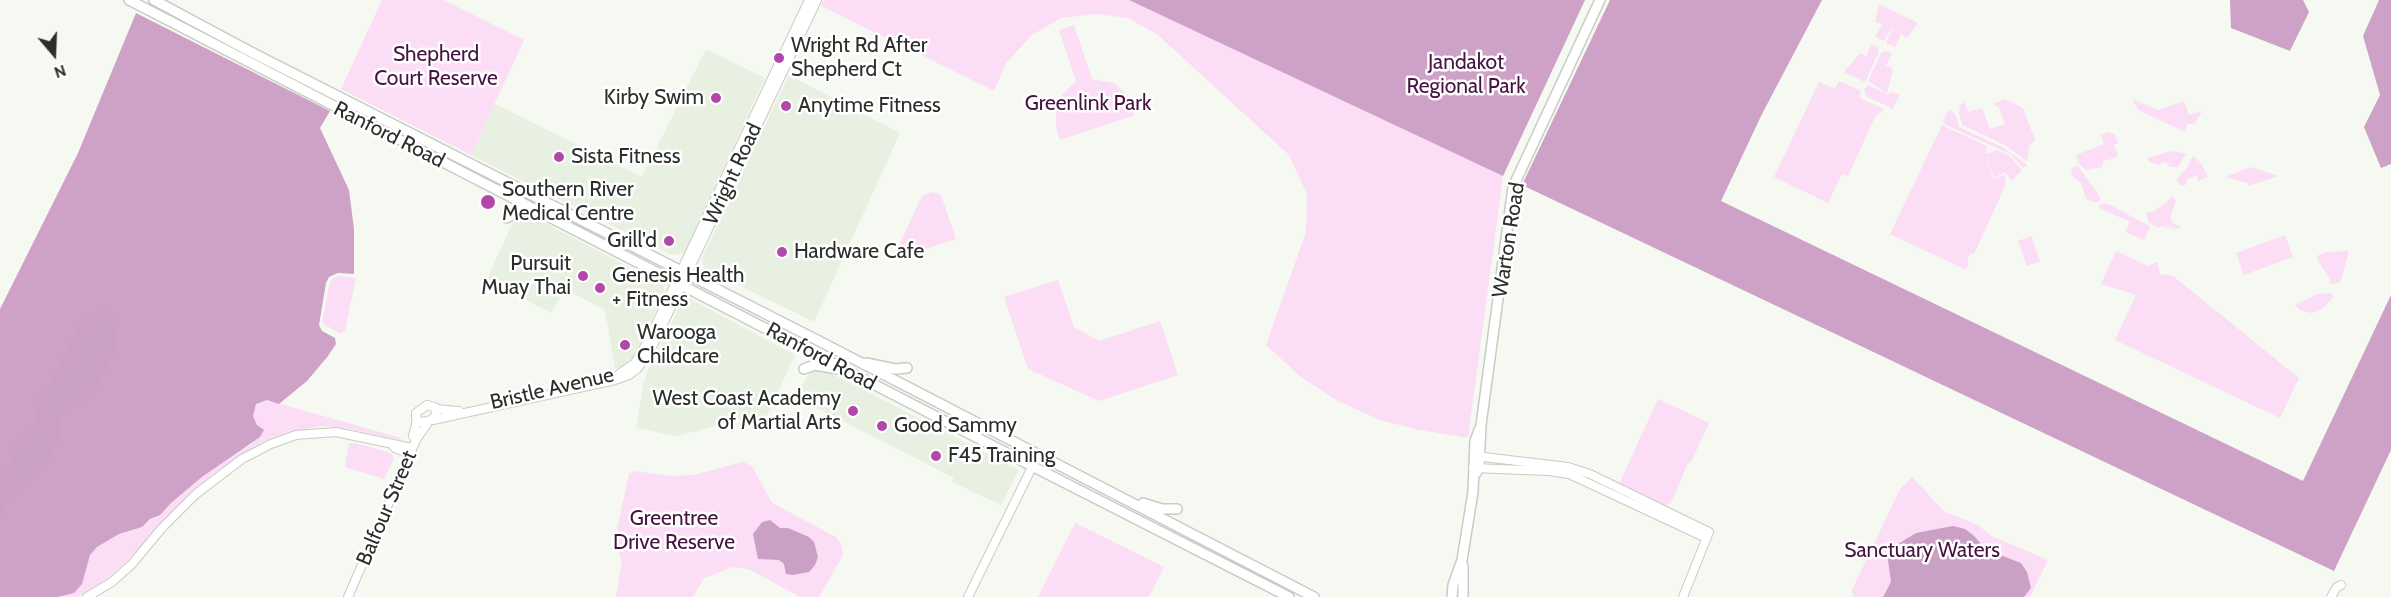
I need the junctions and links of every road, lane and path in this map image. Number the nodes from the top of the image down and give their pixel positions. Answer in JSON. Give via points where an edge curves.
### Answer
{"nodes":[{"id":1,"x":129,"y":0,"type":"edge"},
{"id":2,"x":154,"y":0,"type":"edge"},
{"id":3,"x":809,"y":0,"type":"edge"},
{"id":4,"x":817,"y":0,"type":"edge"},
{"id":5,"x":1600,"y":0,"type":"edge"},
{"id":6,"x":540,"y":213,"type":"junction"},
{"id":7,"x":507,"y":218,"type":"dead end"},
{"id":8,"x":702,"y":232,"type":"junction"},
{"id":9,"x":681,"y":278,"type":"junction"},
{"id":10,"x":857,"y":362,"type":"junction"},
{"id":11,"x":843,"y":368,"type":"junction"},
{"id":12,"x":907,"y":368,"type":"dead end"},
{"id":13,"x":804,"y":369,"type":"dead end"},
{"id":14,"x":436,"y":409,"type":"junction"},
{"id":15,"x":417,"y":420,"type":"junction"},
{"id":16,"x":431,"y":421,"type":"junction"},
{"id":17,"x":409,"y":450,"type":"junction"},
{"id":18,"x":1038,"y":455,"type":"junction"},
{"id":19,"x":1477,"y":456,"type":"junction"},
{"id":20,"x":1515,"y":465,"type":"junction"},
{"id":21,"x":1032,"y":466,"type":"junction"},
{"id":22,"x":1475,"y":471,"type":"junction"},
{"id":23,"x":1126,"y":500,"type":"junction"},
{"id":24,"x":1177,"y":509,"type":"dead end"},
{"id":25,"x":1462,"y":560,"type":"junction"},
{"id":26,"x":2341,"y":585,"type":"dead end"},
{"id":27,"x":1306,"y":594,"type":"edge"},
{"id":28,"x":87,"y":597,"type":"edge"},
{"id":29,"x":346,"y":597,"type":"edge"},
{"id":30,"x":968,"y":597,"type":"edge"},
{"id":31,"x":1290,"y":597,"type":"edge"},
{"id":32,"x":1314,"y":597,"type":"edge"},
{"id":33,"x":1452,"y":597,"type":"edge"},
{"id":34,"x":1463,"y":597,"type":"edge"},
{"id":35,"x":1683,"y":597,"type":"edge"},
{"id":36,"x":2331,"y":597,"type":"edge"}],
"edges":[{"from":1,"to":6,"type":"main road","name":"Ranford Road"},
{"from":2,"to":9,"type":"main road","name":"Ranford Road"},
{"from":3,"to":8,"type":"street","name":"Wright Road"},
{"from":4,"to":8,"type":"street","name":"Wright Road"},
{"from":5,"to":19,"type":"main road","name":"Warton Road","via":[[1513,187],[1481,425],[1475,441]]},
{"from":6,"to":7,"type":"main road","via":[[518,211]]},
{"from":6,"to":9,"type":"main road","name":"Ranford Road"},
{"from":8,"to":9,"type":"street","name":"Wright Road"},
{"from":9,"to":10,"type":"main road","name":"Ranford Road"},
{"from":9,"to":11,"type":"main road","name":"Ranford Road"},
{"from":9,"to":14,"type":"street","name":"Bristle Avenue","via":[[641,356],[626,370],[468,409]]},
{"from":9,"to":16,"type":"street","name":"Bristle Avenue","via":[[647,358],[629,375]]},
{"from":10,"to":12,"type":"main road"},
{"from":10,"to":18,"type":"main road","name":"Ranford Road"},
{"from":11,"to":13,"type":"main road","via":[[814,365]]},
{"from":11,"to":21,"type":"main road","name":"Ranford Road"},
{"from":14,"to":15,"type":"street","name":"Balfour Street","via":[[423,406],[416,413]]},
{"from":14,"to":16,"type":"street","name":"Balfour Street"},
{"from":15,"to":16,"type":"street","name":"Balfour Street"},
{"from":15,"to":17,"type":"street","name":"Balfour Street"},
{"from":16,"to":17,"type":"street","name":"Balfour Street"},
{"from":17,"to":28,"type":"street","via":[[397,443],[355,434],[317,432],[296,435],[254,451],[196,494],[132,564]]},
{"from":17,"to":29,"type":"street","name":"Balfour Street"},
{"from":18,"to":21,"type":"street"},
{"from":18,"to":23,"type":"main road","name":"Ranford Road"},
{"from":19,"to":20,"type":"street"},
{"from":19,"to":22,"type":"main road","name":"Warton Road"},
{"from":20,"to":22,"type":"street"},
{"from":20,"to":35,"type":"street","via":[[1561,469],[1708,535]]},
{"from":21,"to":30,"type":"street"},
{"from":21,"to":31,"type":"main road","name":"Ranford Road"},
{"from":22,"to":25,"type":"main road","name":"Warton Road"},
{"from":23,"to":24,"type":"main road"},
{"from":23,"to":27,"type":"main road","name":"Ranford Road"},
{"from":25,"to":33,"type":"main road","name":"Warton Road"},
{"from":25,"to":34,"type":"main road","name":"Warton Road"},
{"from":26,"to":36,"type":"street"},
{"from":27,"to":32,"type":"main road","name":"Ranford Road"}]}
